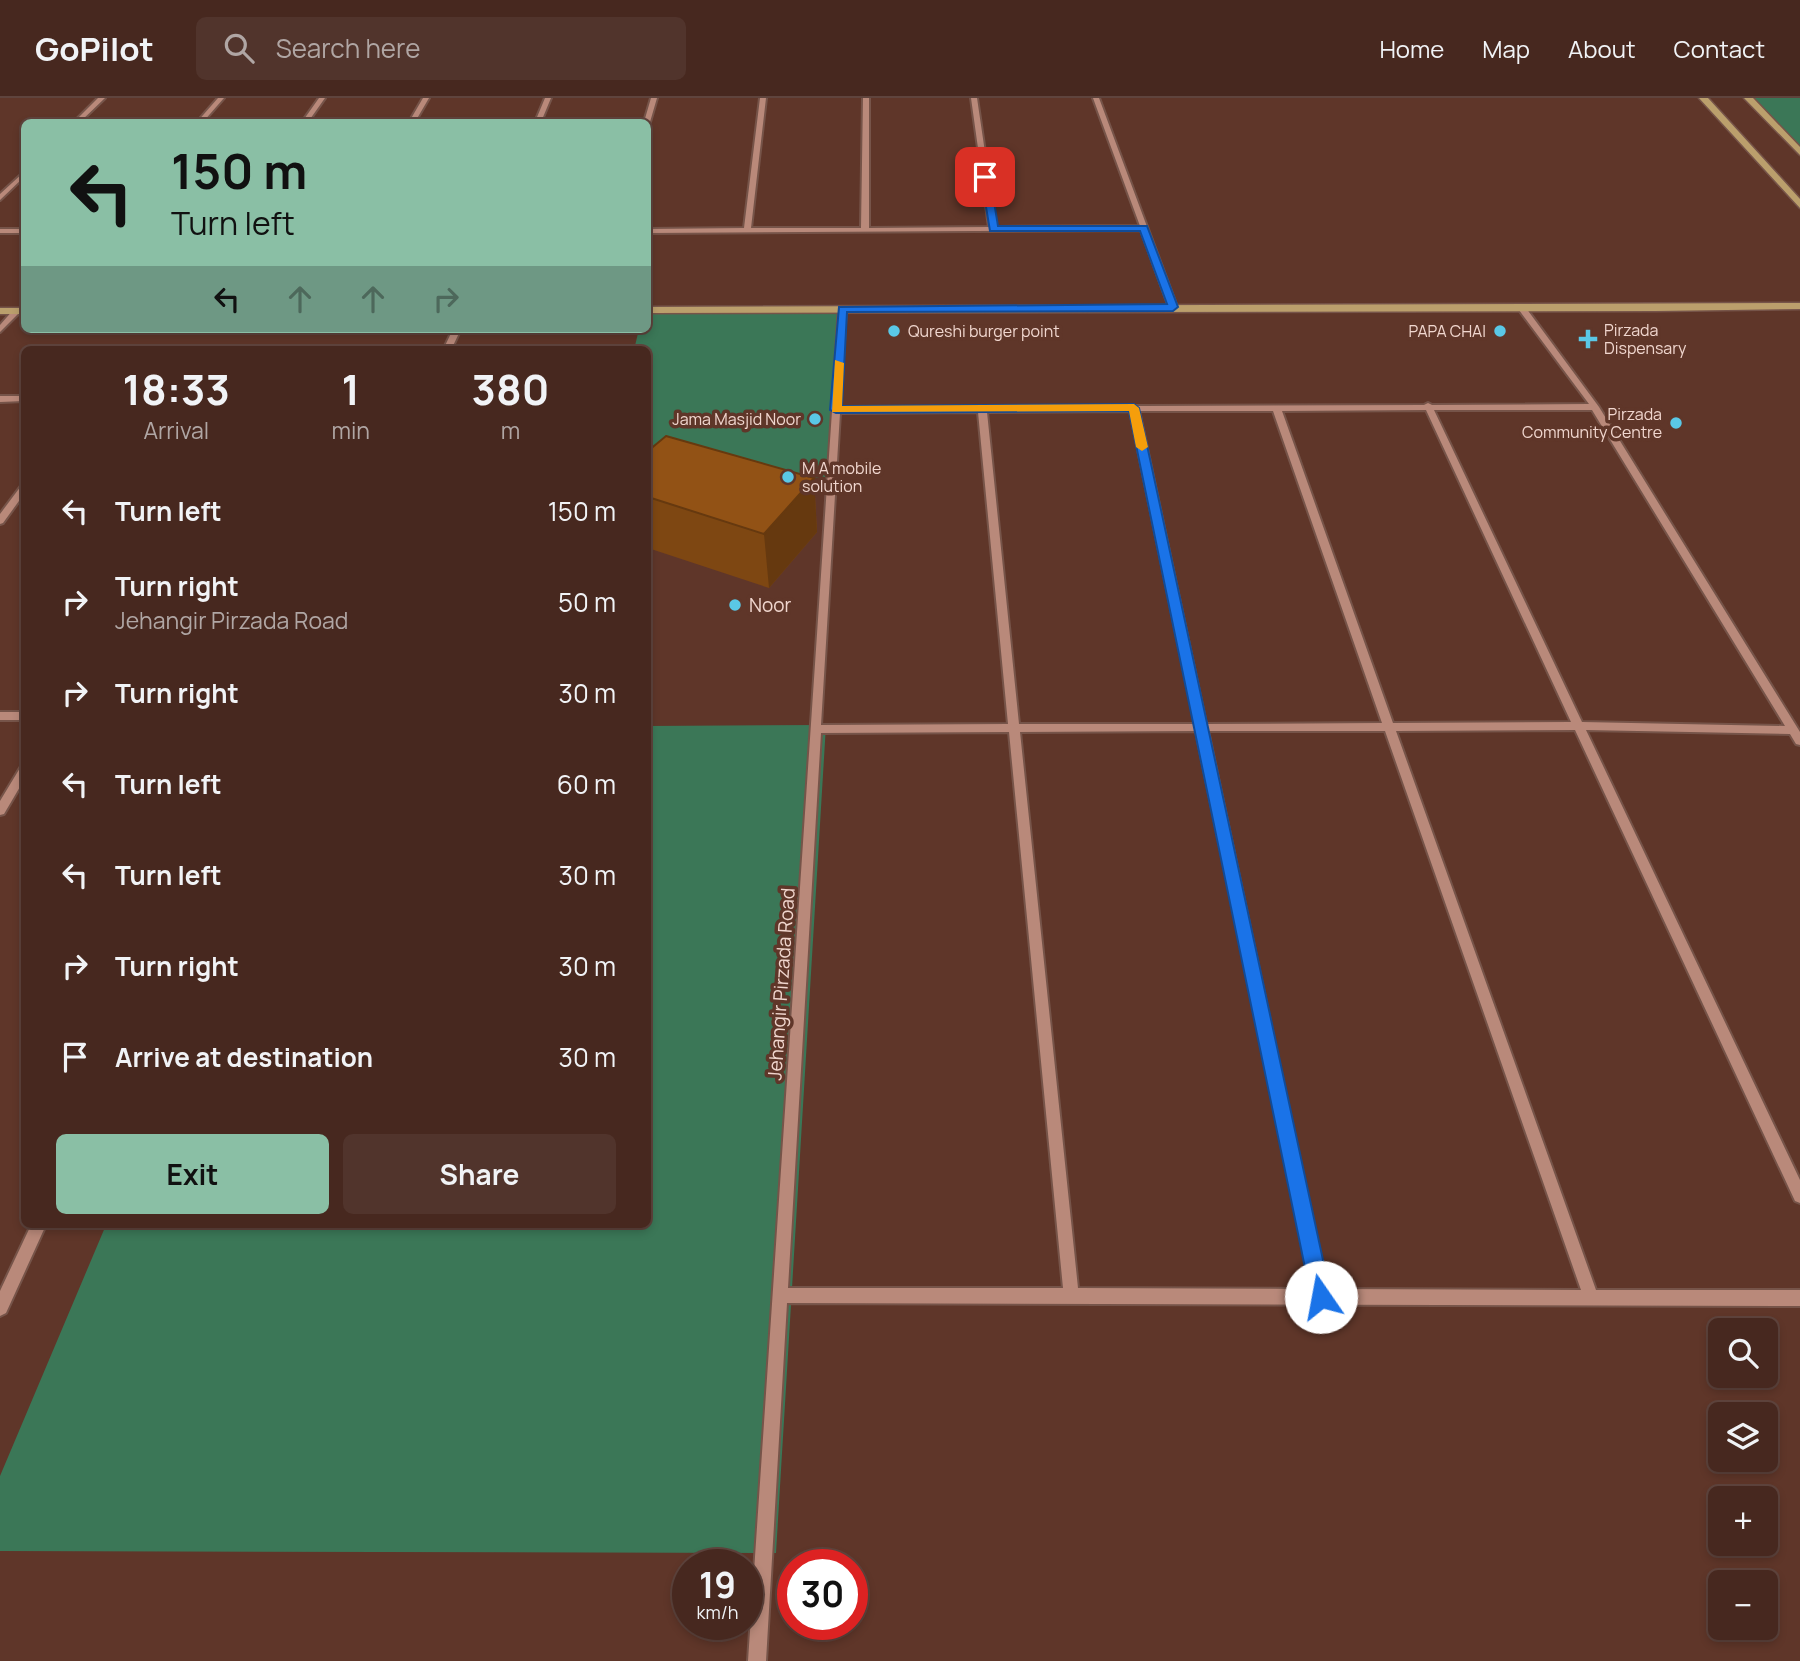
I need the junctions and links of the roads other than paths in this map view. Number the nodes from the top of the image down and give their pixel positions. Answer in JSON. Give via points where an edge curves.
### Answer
{"nodes":[{"id":1,"x":102,"y":98,"type":"edge"},
{"id":2,"x":221,"y":98,"type":"edge"},
{"id":3,"x":322,"y":98,"type":"edge"},
{"id":4,"x":426,"y":98,"type":"edge"},
{"id":5,"x":548,"y":98,"type":"edge"},
{"id":6,"x":654,"y":98,"type":"edge"},
{"id":7,"x":763,"y":98,"type":"edge"},
{"id":8,"x":866,"y":98,"type":"edge"},
{"id":9,"x":974,"y":98,"type":"edge"},
{"id":10,"x":1096,"y":98,"type":"edge"},
{"id":11,"x":1703,"y":98,"type":"edge"},
{"id":12,"x":1748,"y":98,"type":"edge"},
{"id":13,"x":80,"y":119,"type":"edge"},
{"id":14,"x":203,"y":119,"type":"edge"},
{"id":15,"x":307,"y":119,"type":"edge"},
{"id":16,"x":414,"y":119,"type":"edge"},
{"id":17,"x":539,"y":119,"type":"edge"},
{"id":18,"x":648,"y":119,"type":"edge"},
{"id":19,"x":1800,"y":152,"type":"edge"},
{"id":20,"x":21,"y":177,"type":"edge"},
{"id":21,"x":0,"y":198,"type":"edge"},
{"id":22,"x":1800,"y":205,"type":"edge"},
{"id":23,"x":1144,"y":228,"type":"junction"},
{"id":24,"x":993,"y":229,"type":"junction"},
{"id":25,"x":865,"y":230,"type":"junction"},
{"id":26,"x":0,"y":231,"type":"edge"},
{"id":27,"x":21,"y":231,"type":"edge"},
{"id":28,"x":651,"y":231,"type":"edge"},
{"id":29,"x":747,"y":231,"type":"junction"},
{"id":30,"x":1800,"y":306,"type":"edge"},
{"id":31,"x":1173,"y":307,"type":"junction"},
{"id":32,"x":842,"y":309,"type":"junction"},
{"id":33,"x":651,"y":310,"type":"edge"},
{"id":34,"x":1523,"y":310,"type":"junction"},
{"id":35,"x":0,"y":311,"type":"edge"},
{"id":36,"x":21,"y":311,"type":"edge"},
{"id":37,"x":0,"y":330,"type":"edge"},
{"id":38,"x":21,"y":399,"type":"edge"},
{"id":39,"x":0,"y":400,"type":"edge"},
{"id":40,"x":1428,"y":406,"type":"junction"},
{"id":41,"x":1276,"y":407,"type":"junction"},
{"id":42,"x":1595,"y":407,"type":"junction"},
{"id":43,"x":1134,"y":408,"type":"junction"},
{"id":44,"x":982,"y":409,"type":"junction"},
{"id":45,"x":836,"y":410,"type":"junction"},
{"id":46,"x":21,"y":492,"type":"edge"},
{"id":47,"x":0,"y":521,"type":"edge"},
{"id":48,"x":0,"y":716,"type":"edge"},
{"id":49,"x":21,"y":716,"type":"edge"},
{"id":50,"x":1579,"y":726,"type":"junction"},
{"id":51,"x":1201,"y":727,"type":"junction"},
{"id":52,"x":1390,"y":727,"type":"junction"},
{"id":53,"x":816,"y":729,"type":"junction"},
{"id":54,"x":1014,"y":729,"type":"junction"},
{"id":55,"x":1793,"y":730,"type":"junction"},
{"id":56,"x":1800,"y":741,"type":"edge"},
{"id":57,"x":21,"y":776,"type":"edge"},
{"id":58,"x":0,"y":811,"type":"edge"},
{"id":59,"x":1800,"y":1196,"type":"edge"},
{"id":60,"x":38,"y":1228,"type":"edge"},
{"id":61,"x":780,"y":1295,"type":"junction"},
{"id":62,"x":1071,"y":1296,"type":"junction"},
{"id":63,"x":1321,"y":1297,"type":"junction"},
{"id":64,"x":1591,"y":1297,"type":"junction"},
{"id":65,"x":1800,"y":1298,"type":"edge"},
{"id":66,"x":0,"y":1308,"type":"edge"},
{"id":67,"x":757,"y":1661,"type":"edge"}],
"edges":[{"from":1,"to":13,"type":"street"},
{"from":2,"to":14,"type":"street"},
{"from":3,"to":15,"type":"street"},
{"from":4,"to":16,"type":"street"},
{"from":5,"to":17,"type":"street"},
{"from":6,"to":18,"type":"street"},
{"from":7,"to":29,"type":"street"},
{"from":8,"to":25,"type":"street"},
{"from":9,"to":24,"type":"street"},
{"from":10,"to":23,"type":"street"},
{"from":11,"to":22,"type":"main road"},
{"from":12,"to":19,"type":"main road"},
{"from":20,"to":21,"type":"street"},
{"from":23,"to":24,"type":"street"},
{"from":23,"to":31,"type":"street"},
{"from":24,"to":25,"type":"street"},
{"from":25,"to":29,"type":"street"},
{"from":26,"to":27,"type":"street"},
{"from":28,"to":29,"type":"street"},
{"from":30,"to":34,"type":"main road"},
{"from":31,"to":32,"type":"main road"},
{"from":31,"to":34,"type":"main road"},
{"from":32,"to":33,"type":"main road"},
{"from":32,"to":45,"type":"street","name":"Jehangir Pirzada Road"},
{"from":34,"to":42,"type":"street"},
{"from":35,"to":36,"type":"main road"},
{"from":36,"to":37,"type":"street"},
{"from":38,"to":39,"type":"street"},
{"from":40,"to":41,"type":"street"},
{"from":40,"to":42,"type":"street"},
{"from":40,"to":50,"type":"street"},
{"from":41,"to":43,"type":"street"},
{"from":41,"to":52,"type":"street"},
{"from":42,"to":55,"type":"street"},
{"from":43,"to":44,"type":"street"},
{"from":43,"to":51,"type":"street"},
{"from":44,"to":45,"type":"street"},
{"from":44,"to":54,"type":"street"},
{"from":45,"to":53,"type":"street","name":"Jehangir Pirzada Road"},
{"from":46,"to":47,"type":"street"},
{"from":48,"to":49,"type":"street"},
{"from":50,"to":52,"type":"street"},
{"from":50,"to":55,"type":"street"},
{"from":50,"to":59,"type":"street"},
{"from":51,"to":52,"type":"street"},
{"from":51,"to":54,"type":"street"},
{"from":51,"to":63,"type":"street"},
{"from":52,"to":64,"type":"street"},
{"from":53,"to":54,"type":"street"},
{"from":53,"to":61,"type":"street","name":"Jehangir Pirzada Road"},
{"from":54,"to":62,"type":"street"},
{"from":55,"to":56,"type":"street"},
{"from":57,"to":58,"type":"street"},
{"from":60,"to":66,"type":"street"},
{"from":61,"to":62,"type":"street"},
{"from":61,"to":67,"type":"street","name":"Jehangir Pirzada Road"},
{"from":62,"to":63,"type":"street"},
{"from":63,"to":64,"type":"street"},
{"from":64,"to":65,"type":"street"}]}
